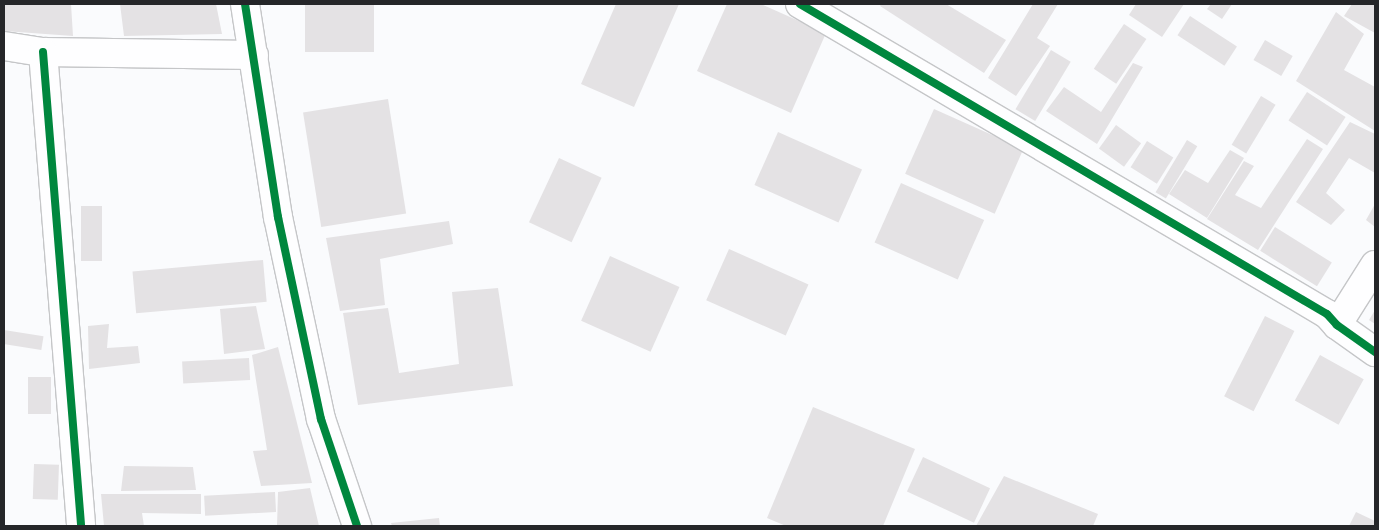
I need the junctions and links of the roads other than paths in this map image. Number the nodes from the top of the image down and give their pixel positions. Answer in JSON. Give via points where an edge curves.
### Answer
{"nodes":[{"id":1,"x":245,"y":4,"type":"edge"},
{"id":2,"x":800,"y":4,"type":"edge"},
{"id":3,"x":4,"y":46,"type":"edge"},
{"id":4,"x":43,"y":52,"type":"junction"},
{"id":5,"x":254,"y":55,"type":"junction"},
{"id":6,"x":1375,"y":265,"type":"edge"},
{"id":7,"x":1337,"y":325,"type":"junction"},
{"id":8,"x":1375,"y":352,"type":"edge"},
{"id":9,"x":81,"y":526,"type":"edge"},
{"id":10,"x":357,"y":526,"type":"edge"}],
"edges":[{"from":1,"to":5,"type":"street"},
{"from":2,"to":7,"type":"street","via":[[1327,314]]},
{"from":3,"to":4,"type":"street"},
{"from":4,"to":5,"type":"street"},
{"from":4,"to":9,"type":"street"},
{"from":5,"to":10,"type":"street","via":[[278,217],[321,419]]},
{"from":6,"to":7,"type":"street"},
{"from":7,"to":8,"type":"street"}]}
